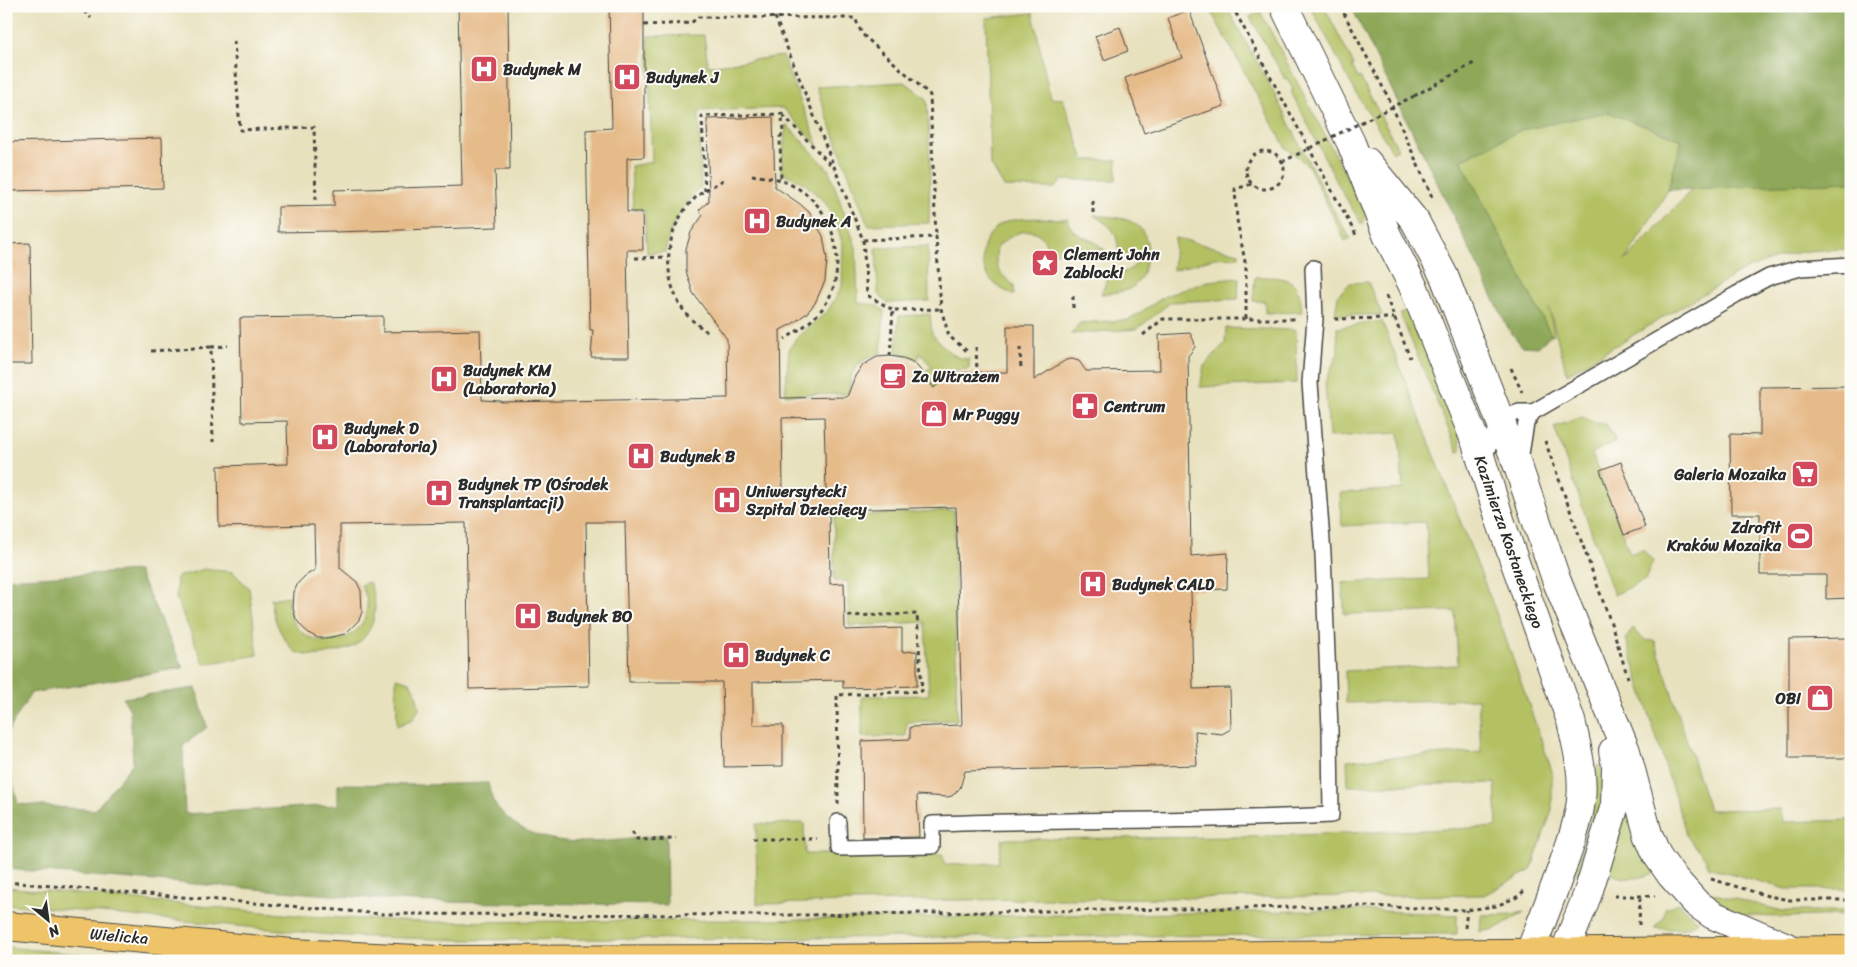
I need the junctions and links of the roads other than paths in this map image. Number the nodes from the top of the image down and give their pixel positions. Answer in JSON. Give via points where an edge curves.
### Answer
{"nodes":[{"id":1,"x":1284,"y":6,"type":"edge"},
{"id":2,"x":1351,"y":143,"type":"junction"},
{"id":3,"x":1851,"y":265,"type":"edge"},
{"id":4,"x":1313,"y":268,"type":"dead end"},
{"id":5,"x":1533,"y":412,"type":"junction"},
{"id":6,"x":1500,"y":419,"type":"junction"},
{"id":7,"x":1482,"y":463,"type":"junction"},
{"id":8,"x":1519,"y":469,"type":"junction"},
{"id":9,"x":1601,"y":693,"type":"junction"},
{"id":10,"x":838,"y":822,"type":"road end"},
{"id":11,"x":6,"y":926,"type":"edge"},
{"id":12,"x":1794,"y":950,"type":"junction"},
{"id":13,"x":1851,"y":950,"type":"edge"},
{"id":14,"x":1565,"y":951,"type":"junction"},
{"id":15,"x":1530,"y":952,"type":"junction"}],
"edges":[{"from":1,"to":2,"type":"street","name":"Kazimierza Kostaneckiego"},
{"from":2,"to":6,"type":"street","name":"Kazimierza Kostaneckiego","via":[[1415,221],[1444,276]]},
{"from":2,"to":7,"type":"street","name":"Kazimierza Kostaneckiego","via":[[1386,235],[1414,288]]},
{"from":3,"to":5,"type":"lane","via":[[1800,268],[1769,277]]},
{"from":4,"to":10,"type":"lane","via":[[1315,319],[1310,383],[1323,554],[1331,815],[932,824],[932,846],[839,848]]},
{"from":5,"to":6,"type":"lane","via":[[1519,412]]},
{"from":5,"to":8,"type":"lane","via":[[1526,423]]},
{"from":6,"to":7,"type":"lane"},
{"from":6,"to":8,"type":"street","name":"Kazimierza Kostaneckiego"},
{"from":7,"to":15,"type":"street","name":"Kazimierza Kostaneckiego","via":[[1571,721],[1582,774],[1576,825]]},
{"from":8,"to":9,"type":"street","name":"Kazimierza Kostaneckiego","via":[[1556,579]]},
{"from":9,"to":12,"type":"street","name":"Kazimierza Kostaneckiego","via":[[1626,751],[1648,834],[1671,875],[1713,915]]},
{"from":9,"to":14,"type":"street","name":"Kazimierza Kostaneckiego","via":[[1616,765],[1616,805],[1588,893]]},
{"from":11,"to":15,"type":"main road","name":"Wielicka","via":[[292,953],[437,960]]},
{"from":12,"to":13,"type":"main road","name":"Wielicka"},
{"from":12,"to":14,"type":"main road","name":"Wielicka"},
{"from":14,"to":15,"type":"main road","name":"Wielicka"}]}
